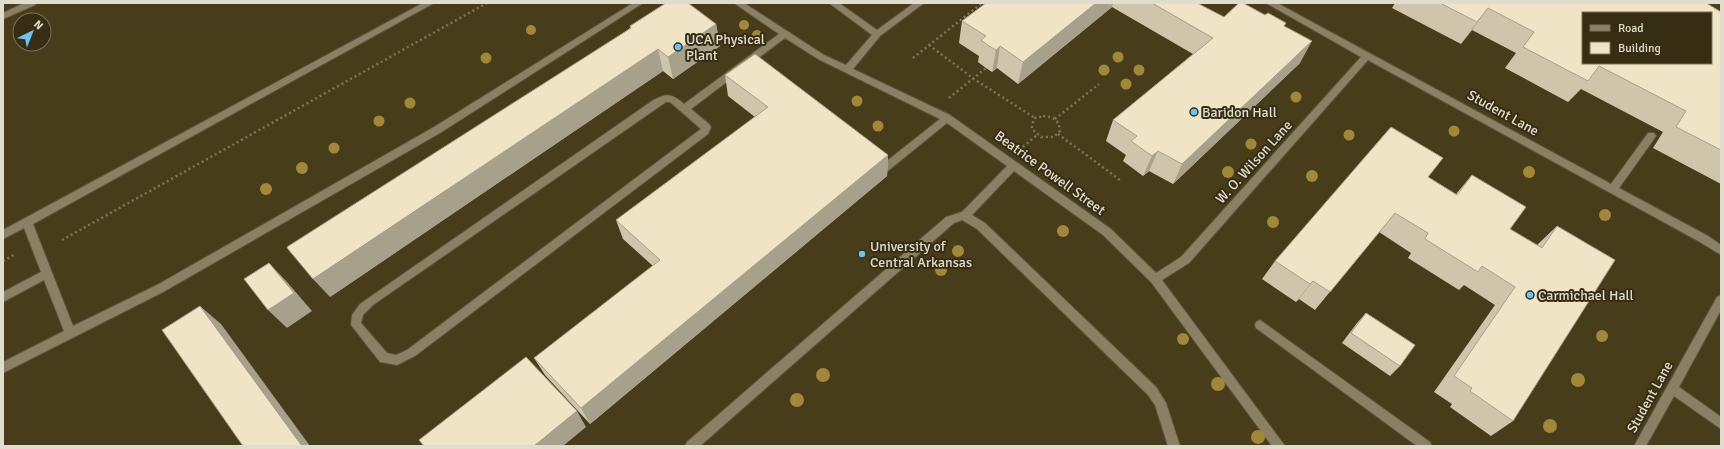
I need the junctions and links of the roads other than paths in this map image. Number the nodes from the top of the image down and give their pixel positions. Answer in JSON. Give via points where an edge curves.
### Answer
{"nodes":[{"id":1,"x":32,"y":3,"type":"edge"},
{"id":2,"x":430,"y":3,"type":"edge"},
{"id":3,"x":639,"y":3,"type":"edge"},
{"id":4,"x":738,"y":3,"type":"edge"},
{"id":5,"x":833,"y":3,"type":"edge"},
{"id":6,"x":920,"y":3,"type":"edge"},
{"id":7,"x":1270,"y":3,"type":"edge"},
{"id":8,"x":3,"y":16,"type":"edge"},
{"id":9,"x":784,"y":34,"type":"junction"},
{"id":10,"x":877,"y":34,"type":"junction"},
{"id":11,"x":1367,"y":56,"type":"junction"},
{"id":12,"x":847,"y":70,"type":"junction"},
{"id":13,"x":684,"y":109,"type":"junction"},
{"id":14,"x":947,"y":118,"type":"junction"},
{"id":15,"x":1651,"y":136,"type":"dead end"},
{"id":16,"x":1013,"y":165,"type":"junction"},
{"id":17,"x":881,"y":171,"type":"edge"},
{"id":18,"x":1612,"y":190,"type":"junction"},
{"id":19,"x":965,"y":216,"type":"junction"},
{"id":20,"x":27,"y":222,"type":"junction"},
{"id":21,"x":3,"y":235,"type":"edge"},
{"id":22,"x":1721,"y":251,"type":"edge"},
{"id":23,"x":47,"y":274,"type":"junction"},
{"id":24,"x":1155,"y":279,"type":"junction"},
{"id":25,"x":3,"y":297,"type":"edge"},
{"id":26,"x":1721,"y":300,"type":"edge"},
{"id":27,"x":1260,"y":325,"type":"dead end"},
{"id":28,"x":70,"y":333,"type":"junction"},
{"id":29,"x":3,"y":368,"type":"edge"},
{"id":30,"x":1672,"y":388,"type":"junction"},
{"id":31,"x":1721,"y":424,"type":"edge"},
{"id":32,"x":692,"y":446,"type":"edge"},
{"id":33,"x":1174,"y":446,"type":"edge"},
{"id":34,"x":1278,"y":446,"type":"edge"},
{"id":35,"x":1426,"y":446,"type":"edge"},
{"id":36,"x":1640,"y":446,"type":"edge"}],
"edges":[{"from":1,"to":8,"type":"street"},
{"from":2,"to":20,"type":"street"},
{"from":3,"to":28,"type":"street","via":[[437,130],[161,288]]},
{"from":4,"to":9,"type":"street","name":"Beatrice Powell Street"},
{"from":5,"to":10,"type":"street"},
{"from":6,"to":10,"type":"street"},
{"from":7,"to":11,"type":"street","name":"Student Lane"},
{"from":9,"to":12,"type":"street","name":"Beatrice Powell Street","via":[[820,57]]},
{"from":9,"to":13,"type":"street"},
{"from":10,"to":12,"type":"street"},
{"from":11,"to":18,"type":"street","name":"Student Lane"},
{"from":11,"to":24,"type":"street","name":"W. O. Wilson Lane","via":[[1185,260]]},
{"from":12,"to":14,"type":"street","name":"Beatrice Powell Street"},
{"from":13,"to":13,"type":"street","via":[[669,98],[662,98],[369,302],[358,313],[356,325],[384,358],[397,360],[411,352],[702,134],[705,126]]},
{"from":14,"to":16,"type":"street","name":"Beatrice Powell Street"},
{"from":14,"to":17,"type":"street"},
{"from":15,"to":18,"type":"street"},
{"from":16,"to":19,"type":"street"},
{"from":16,"to":24,"type":"street","name":"Beatrice Powell Street","via":[[1107,232]]},
{"from":18,"to":22,"type":"street","name":"Student Lane","via":[[1704,239]]},
{"from":19,"to":32,"type":"street","via":[[950,220]]},
{"from":19,"to":33,"type":"street","via":[[975,221],[1047,288],[1157,397]]},
{"from":20,"to":21,"type":"street"},
{"from":20,"to":23,"type":"street"},
{"from":23,"to":25,"type":"street"},
{"from":23,"to":28,"type":"street"},
{"from":24,"to":34,"type":"street","name":"Beatrice Powell Street"},
{"from":26,"to":30,"type":"street","name":"Student Lane"},
{"from":27,"to":35,"type":"street"},
{"from":28,"to":29,"type":"street"},
{"from":30,"to":31,"type":"street"},
{"from":30,"to":36,"type":"street","name":"Student Lane"}]}
